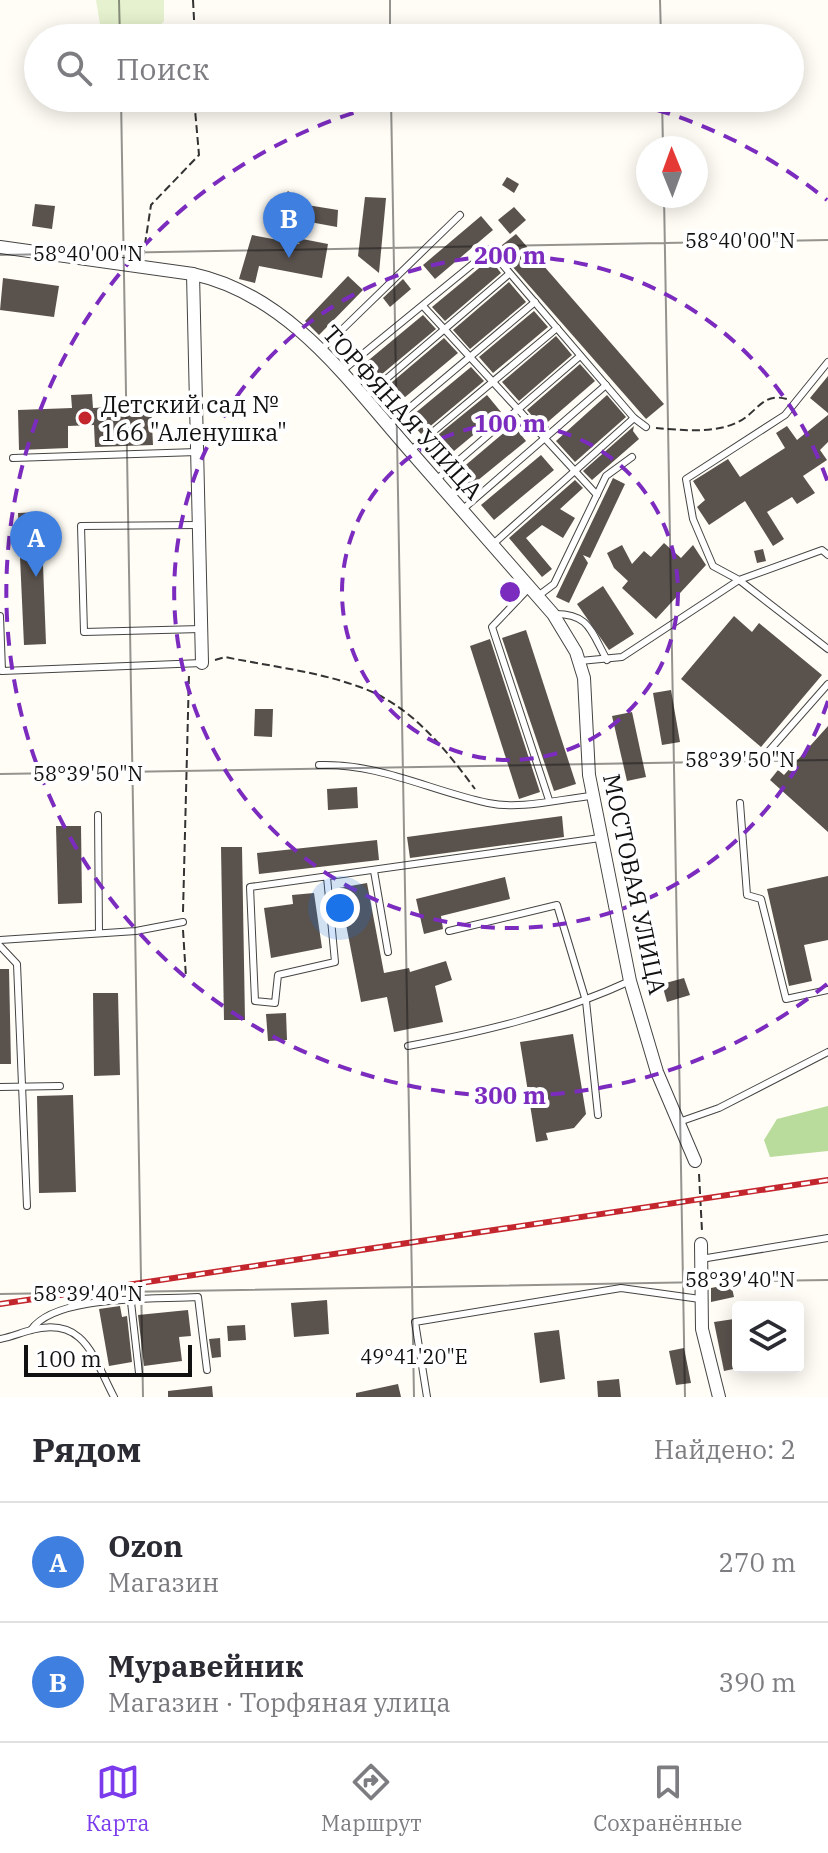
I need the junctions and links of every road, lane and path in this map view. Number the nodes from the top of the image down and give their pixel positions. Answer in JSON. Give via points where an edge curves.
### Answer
{"nodes":[{"id":1,"x":193,"y":0,"type":"edge"},
{"id":2,"x":194,"y":24,"type":"edge"},
{"id":3,"x":195,"y":112,"type":"edge"},
{"id":4,"x":460,"y":215,"type":"dead end"},
{"id":5,"x":0,"y":247,"type":"edge"},
{"id":6,"x":141,"y":268,"type":"junction"},
{"id":7,"x":193,"y":274,"type":"junction"},
{"id":8,"x":509,"y":274,"type":"junction"},
{"id":9,"x":535,"y":302,"type":"junction"},
{"id":10,"x":423,"y":306,"type":"junction"},
{"id":11,"x":557,"y":328,"type":"junction"},
{"id":12,"x":444,"y":330,"type":"junction"},
{"id":13,"x":321,"y":350,"type":"junction"},
{"id":14,"x":580,"y":356,"type":"junction"},
{"id":15,"x":470,"y":357,"type":"junction"},
{"id":16,"x":828,"y":362,"type":"edge"},
{"id":17,"x":341,"y":372,"type":"junction"},
{"id":18,"x":493,"y":382,"type":"junction"},
{"id":19,"x":606,"y":385,"type":"junction"},
{"id":20,"x":364,"y":398,"type":"junction"},
{"id":21,"x":796,"y":403,"type":"junction"},
{"id":22,"x":518,"y":410,"type":"junction"},
{"id":23,"x":634,"y":418,"type":"junction"},
{"id":24,"x":388,"y":426,"type":"junction"},
{"id":25,"x":646,"y":427,"type":"joint"},
{"id":26,"x":544,"y":438,"type":"junction"},
{"id":27,"x":410,"y":451,"type":"junction"},
{"id":28,"x":197,"y":452,"type":"junction"},
{"id":29,"x":632,"y":457,"type":"dead end"},
{"id":30,"x":13,"y":458,"type":"dead end"},
{"id":31,"x":576,"y":473,"type":"junction"},
{"id":32,"x":436,"y":480,"type":"junction"},
{"id":33,"x":597,"y":495,"type":"junction"},
{"id":34,"x":462,"y":510,"type":"junction"},
{"id":35,"x":199,"y":525,"type":"junction"},
{"id":36,"x":828,"y":541,"type":"edge"},
{"id":37,"x":492,"y":545,"type":"junction"},
{"id":38,"x":825,"y":553,"type":"edge"},
{"id":39,"x":739,"y":580,"type":"junction"},
{"id":40,"x":534,"y":592,"type":"junction"},
{"id":41,"x":553,"y":614,"type":"junction"},
{"id":42,"x":0,"y":616,"type":"edge"},
{"id":43,"x":201,"y":629,"type":"junction"},
{"id":44,"x":828,"y":649,"type":"edge"},
{"id":45,"x":607,"y":660,"type":"junction"},
{"id":46,"x":580,"y":661,"type":"junction"},
{"id":47,"x":196,"y":663,"type":"junction"},
{"id":48,"x":828,"y":684,"type":"edge"},
{"id":49,"x":760,"y":761,"type":"dead end"},
{"id":50,"x":319,"y":765,"type":"dead end"},
{"id":51,"x":592,"y":796,"type":"junction"},
{"id":52,"x":549,"y":800,"type":"junction"},
{"id":53,"x":486,"y":803,"type":"junction"},
{"id":54,"x":740,"y":803,"type":"dead end"},
{"id":55,"x":98,"y":815,"type":"dead end"},
{"id":56,"x":600,"y":838,"type":"junction"},
{"id":57,"x":374,"y":871,"type":"junction"},
{"id":58,"x":327,"y":877,"type":"junction"},
{"id":59,"x":183,"y":922,"type":"junction"},
{"id":60,"x":449,"y":931,"type":"dead end"},
{"id":61,"x":99,"y":933,"type":"junction"},
{"id":62,"x":0,"y":940,"type":"edge"},
{"id":63,"x":0,"y":946,"type":"edge"},
{"id":64,"x":388,"y":952,"type":"dead end"},
{"id":65,"x":186,"y":977,"type":"dead end"},
{"id":66,"x":630,"y":981,"type":"junction"},
{"id":67,"x":828,"y":990,"type":"edge"},
{"id":68,"x":586,"y":1001,"type":"junction"},
{"id":69,"x":408,"y":1046,"type":"dead end"},
{"id":70,"x":828,"y":1052,"type":"edge"},
{"id":71,"x":22,"y":1086,"type":"junction"},
{"id":72,"x":60,"y":1086,"type":"dead end"},
{"id":73,"x":0,"y":1087,"type":"edge"},
{"id":74,"x":598,"y":1115,"type":"dead end"},
{"id":75,"x":679,"y":1122,"type":"junction"},
{"id":76,"x":695,"y":1161,"type":"joint"},
{"id":77,"x":27,"y":1206,"type":"dead end"},
{"id":78,"x":828,"y":1238,"type":"edge"},
{"id":79,"x":701,"y":1244,"type":"joint"},
{"id":80,"x":701,"y":1259,"type":"junction"},
{"id":81,"x":700,"y":1299,"type":"junction"},
{"id":82,"x":131,"y":1302,"type":"junction"},
{"id":83,"x":31,"y":1330,"type":"junction"},
{"id":84,"x":0,"y":1339,"type":"edge"},
{"id":85,"x":207,"y":1370,"type":"dead end"},
{"id":86,"x":139,"y":1373,"type":"dead end"},
{"id":87,"x":114,"y":1397,"type":"edge"},
{"id":88,"x":427,"y":1397,"type":"edge"},
{"id":89,"x":719,"y":1397,"type":"edge"}],
"edges":[{"from":1,"to":2,"type":"path"},
{"from":3,"to":6,"type":"path","via":[[199,155],[151,205]]},
{"from":4,"to":13,"type":"lane"},
{"from":5,"to":6,"type":"street","name":"ТОРФЯНАЯ УЛИЦА"},
{"from":6,"to":7,"type":"street","name":"ТОРФЯНАЯ УЛИЦА"},
{"from":7,"to":13,"type":"street","name":"ТОРФЯНАЯ УЛИЦА","via":[[245,290]]},
{"from":7,"to":28,"type":"street"},
{"from":8,"to":9,"type":"lane"},
{"from":8,"to":10,"type":"lane","via":[[490,250]]},
{"from":8,"to":12,"type":"lane"},
{"from":9,"to":11,"type":"lane"},
{"from":9,"to":15,"type":"lane"},
{"from":10,"to":12,"type":"lane"},
{"from":10,"to":17,"type":"lane"},
{"from":11,"to":14,"type":"lane"},
{"from":11,"to":18,"type":"lane"},
{"from":12,"to":15,"type":"lane"},
{"from":12,"to":20,"type":"lane"},
{"from":13,"to":17,"type":"street","name":"ТОРФЯНАЯ УЛИЦА"},
{"from":14,"to":19,"type":"lane"},
{"from":14,"to":22,"type":"lane"},
{"from":15,"to":18,"type":"lane"},
{"from":15,"to":24,"type":"lane"},
{"from":16,"to":21,"type":"lane"},
{"from":17,"to":20,"type":"street","name":"ТОРФЯНАЯ УЛИЦА"},
{"from":18,"to":22,"type":"lane"},
{"from":18,"to":27,"type":"lane"},
{"from":19,"to":23,"type":"lane"},
{"from":19,"to":26,"type":"lane"},
{"from":20,"to":24,"type":"street","name":"ТОРФЯНАЯ УЛИЦА"},
{"from":21,"to":25,"type":"path","via":[[772,397],[739,422],[696,431]]},
{"from":21,"to":39,"type":"lane","via":[[686,479],[693,519],[713,566]]},
{"from":22,"to":26,"type":"lane"},
{"from":22,"to":32,"type":"lane"},
{"from":23,"to":25,"type":"lane"},
{"from":23,"to":31,"type":"lane"},
{"from":24,"to":27,"type":"street","name":"ТОРФЯНАЯ УЛИЦА"},
{"from":26,"to":31,"type":"lane"},
{"from":26,"to":34,"type":"lane"},
{"from":27,"to":32,"type":"street","name":"ТОРФЯНАЯ УЛИЦА"},
{"from":28,"to":30,"type":"lane"},
{"from":28,"to":35,"type":"street"},
{"from":29,"to":33,"type":"lane","via":[[606,476]]},
{"from":31,"to":33,"type":"lane"},
{"from":31,"to":37,"type":"lane"},
{"from":32,"to":34,"type":"street","name":"ТОРФЯНАЯ УЛИЦА"},
{"from":33,"to":40,"type":"lane","via":[[554,584]]},
{"from":34,"to":37,"type":"street","name":"ТОРФЯНАЯ УЛИЦА"},
{"from":35,"to":43,"type":"street"},
{"from":35,"to":43,"type":"lane","via":[[81,526],[84,632]]},
{"from":36,"to":38,"type":"lane"},
{"from":37,"to":40,"type":"street","name":"ТОРФЯНАЯ УЛИЦА"},
{"from":38,"to":39,"type":"lane"},
{"from":39,"to":44,"type":"lane"},
{"from":39,"to":45,"type":"lane","via":[[630,653]]},
{"from":40,"to":41,"type":"street","name":"ТОРФЯНАЯ УЛИЦА"},
{"from":40,"to":52,"type":"lane","via":[[492,627]]},
{"from":41,"to":45,"type":"lane","via":[[572,613],[583,619]]},
{"from":41,"to":46,"type":"street","name":"МОСТОВАЯ УЛИЦА"},
{"from":42,"to":47,"type":"lane","via":[[2,671]]},
{"from":43,"to":47,"type":"street"},
{"from":45,"to":46,"type":"lane"},
{"from":46,"to":51,"type":"street","name":"МОСТОВАЯ УЛИЦА"},
{"from":47,"to":53,"type":"path","via":[[225,657],[359,686],[412,717],[442,745]]},
{"from":47,"to":59,"type":"path"},
{"from":48,"to":49,"type":"lane"},
{"from":50,"to":53,"type":"lane","via":[[350,764]]},
{"from":51,"to":52,"type":"lane"},
{"from":51,"to":56,"type":"street","name":"МОСТОВАЯ УЛИЦА"},
{"from":52,"to":53,"type":"lane","via":[[511,806]]},
{"from":54,"to":67,"type":"lane","via":[[747,895],[761,899],[786,999]]},
{"from":55,"to":61,"type":"lane"},
{"from":56,"to":57,"type":"lane"},
{"from":56,"to":66,"type":"street","name":"МОСТОВАЯ УЛИЦА"},
{"from":57,"to":58,"type":"lane"},
{"from":57,"to":64,"type":"lane"},
{"from":58,"to":58,"type":"lane","via":[[250,887],[255,1001],[275,1003],[278,975],[335,962]]},
{"from":59,"to":61,"type":"lane"},
{"from":59,"to":65,"type":"path"},
{"from":60,"to":68,"type":"lane","via":[[557,905]]},
{"from":61,"to":62,"type":"lane"},
{"from":63,"to":71,"type":"lane","via":[[17,964]]},
{"from":66,"to":68,"type":"lane"},
{"from":66,"to":75,"type":"street","name":"МОСТОВАЯ УЛИЦА","via":[[657,1072]]},
{"from":68,"to":69,"type":"lane","via":[[492,1030]]},
{"from":68,"to":74,"type":"lane"},
{"from":70,"to":75,"type":"lane","via":[[719,1108]]},
{"from":71,"to":72,"type":"lane"},
{"from":71,"to":73,"type":"lane"},
{"from":71,"to":77,"type":"lane"},
{"from":75,"to":76,"type":"street","name":"МОСТОВАЯ УЛИЦА"},
{"from":76,"to":79,"type":"path","via":[[702,1199]]},
{"from":78,"to":80,"type":"lane"},
{"from":79,"to":80,"type":"street"},
{"from":80,"to":81,"type":"street"},
{"from":81,"to":88,"type":"lane","via":[[621,1288],[415,1322]]},
{"from":81,"to":89,"type":"street"},
{"from":82,"to":83,"type":"lane","via":[[91,1303],[53,1313],[37,1320]]},
{"from":82,"to":85,"type":"lane","via":[[198,1297]]},
{"from":82,"to":86,"type":"lane"},
{"from":83,"to":84,"type":"lane"},
{"from":83,"to":87,"type":"lane","via":[[58,1326],[79,1334]]}]}
